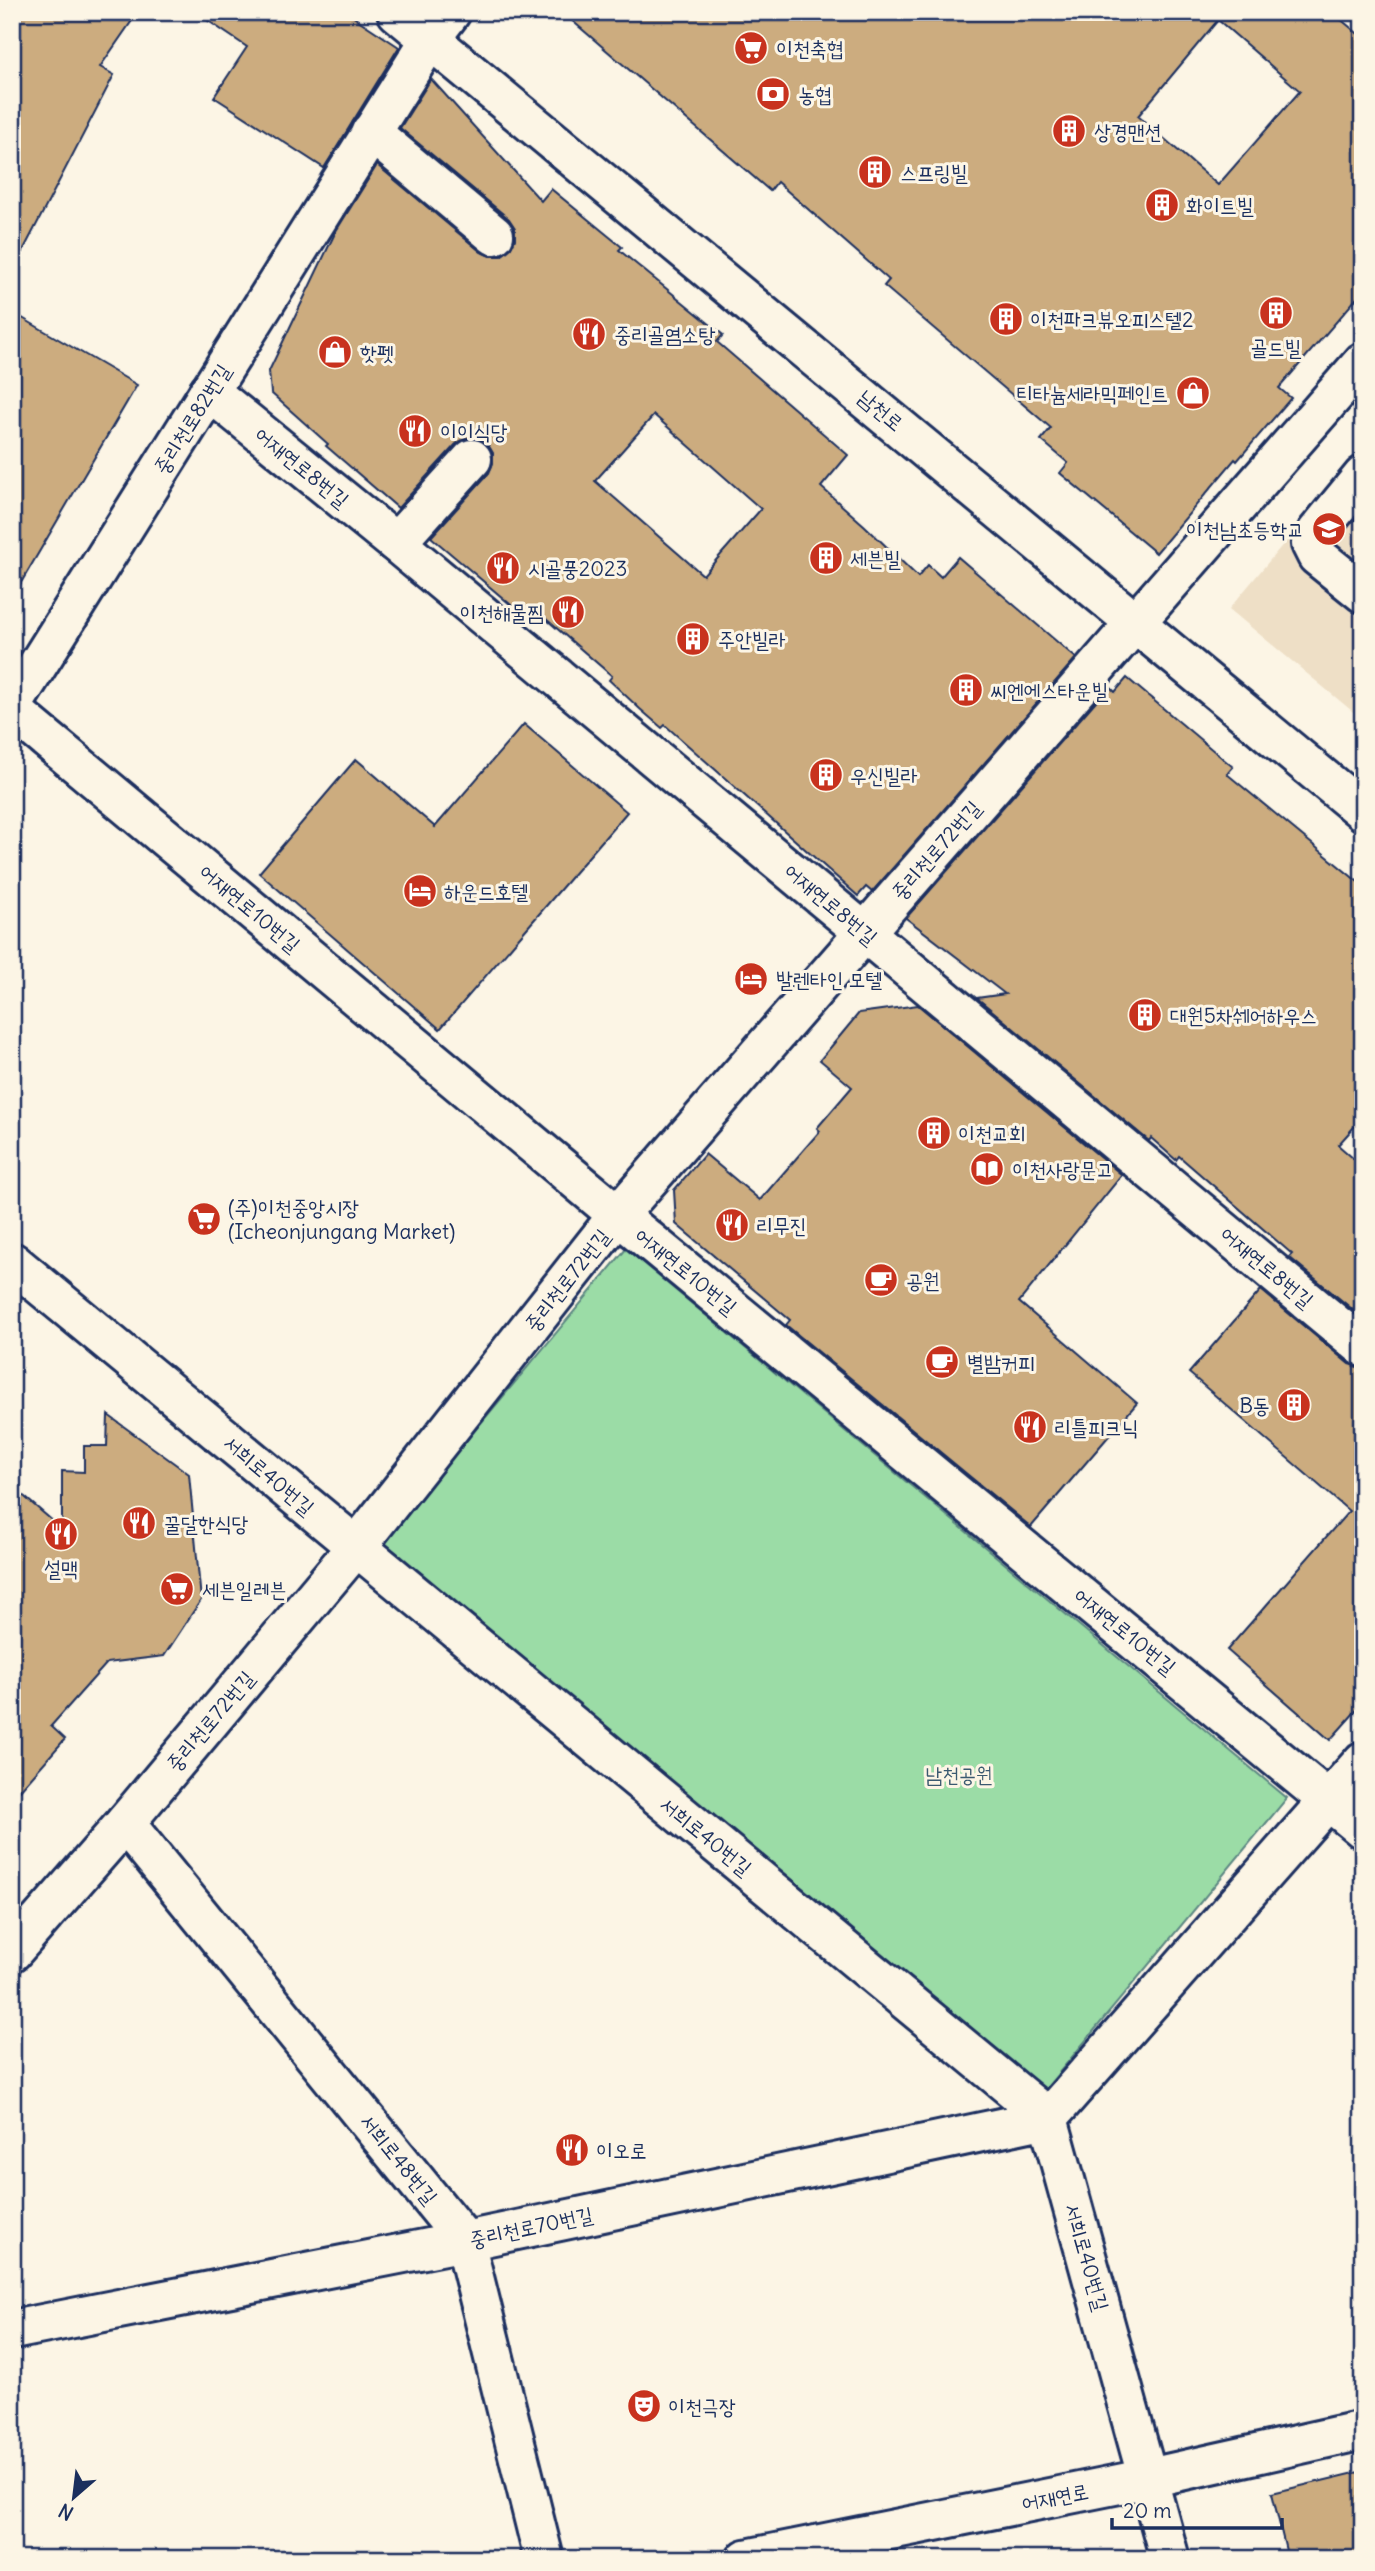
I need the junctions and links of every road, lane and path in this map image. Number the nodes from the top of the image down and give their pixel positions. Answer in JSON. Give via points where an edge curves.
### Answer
{"nodes":[{"id":1,"x":397,"y":12,"type":"edge"},
{"id":2,"x":441,"y":25,"type":"edge"},
{"id":3,"x":371,"y":132,"type":"junction"},
{"id":4,"x":494,"y":235,"type":"dead end"},
{"id":5,"x":1363,"y":362,"type":"edge"},
{"id":6,"x":209,"y":391,"type":"junction"},
{"id":7,"x":472,"y":459,"type":"dead end"},
{"id":8,"x":1363,"y":476,"type":"edge"},
{"id":9,"x":396,"y":543,"type":"junction"},
{"id":10,"x":1363,"y":593,"type":"edge"},
{"id":11,"x":1135,"y":621,"type":"junction"},
{"id":12,"x":12,"y":708,"type":"edge"},
{"id":13,"x":1363,"y":811,"type":"edge"},
{"id":14,"x":864,"y":931,"type":"junction"},
{"id":15,"x":618,"y":1215,"type":"junction"},
{"id":16,"x":12,"y":1262,"type":"edge"},
{"id":17,"x":1363,"y":1347,"type":"edge"},
{"id":18,"x":355,"y":1547,"type":"junction"},
{"id":19,"x":1363,"y":1760,"type":"edge"},
{"id":20,"x":1329,"y":1798,"type":"junction"},
{"id":21,"x":125,"y":1823,"type":"junction"},
{"id":22,"x":1363,"y":1829,"type":"edge"},
{"id":23,"x":12,"y":1952,"type":"edge"},
{"id":24,"x":1048,"y":2118,"type":"junction"},
{"id":25,"x":465,"y":2241,"type":"junction"},
{"id":26,"x":12,"y":2330,"type":"edge"},
{"id":27,"x":1363,"y":2430,"type":"edge"},
{"id":28,"x":1149,"y":2478,"type":"junction"},
{"id":29,"x":544,"y":2559,"type":"edge"},
{"id":30,"x":746,"y":2559,"type":"edge"},
{"id":31,"x":1170,"y":2559,"type":"edge"}],
"edges":[{"from":1,"to":2,"type":"street","name":"남천로"},
{"from":2,"to":3,"type":"street","name":"중리천로82번길"},
{"from":2,"to":11,"type":"street","name":"남천로"},
{"from":3,"to":4,"type":"street"},
{"from":3,"to":6,"type":"street","name":"중리천로82번길"},
{"from":5,"to":11,"type":"street","name":"중리천로72번길"},
{"from":6,"to":9,"type":"street","name":"어재연로8번길"},
{"from":6,"to":12,"type":"street","name":"중리천로82번길"},
{"from":7,"to":9,"type":"street"},
{"from":8,"to":10,"type":"street","via":[[1311,544],[1317,556]]},
{"from":9,"to":14,"type":"street","name":"어재연로8번길"},
{"from":11,"to":13,"type":"street","name":"남천로"},
{"from":11,"to":14,"type":"street","name":"중리천로72번길"},
{"from":12,"to":15,"type":"street","name":"어재연로10번길"},
{"from":14,"to":15,"type":"street","name":"중리천로72번길"},
{"from":14,"to":17,"type":"street","name":"어재연로8번길"},
{"from":15,"to":18,"type":"street","name":"중리천로72번길"},
{"from":15,"to":20,"type":"street","name":"어재연로10번길"},
{"from":16,"to":18,"type":"street","name":"서희로40번길"},
{"from":18,"to":21,"type":"street","name":"중리천로72번길"},
{"from":18,"to":24,"type":"street","name":"서희로40번길"},
{"from":19,"to":20,"type":"street"},
{"from":20,"to":22,"type":"street","name":"어재연로10번길"},
{"from":20,"to":24,"type":"street"},
{"from":21,"to":23,"type":"street","name":"중리천로72번길"},
{"from":21,"to":25,"type":"street","name":"서희로48번길"},
{"from":24,"to":25,"type":"street","name":"중리천로70번길"},
{"from":24,"to":28,"type":"street","name":"서희로40번길"},
{"from":25,"to":26,"type":"street","name":"중리천로70번길"},
{"from":25,"to":29,"type":"street","name":"서희로48번길"},
{"from":27,"to":28,"type":"street","name":"어재연로"},
{"from":28,"to":30,"type":"street","name":"어재연로"},
{"from":28,"to":31,"type":"street","name":"서희로40번길"}]}
